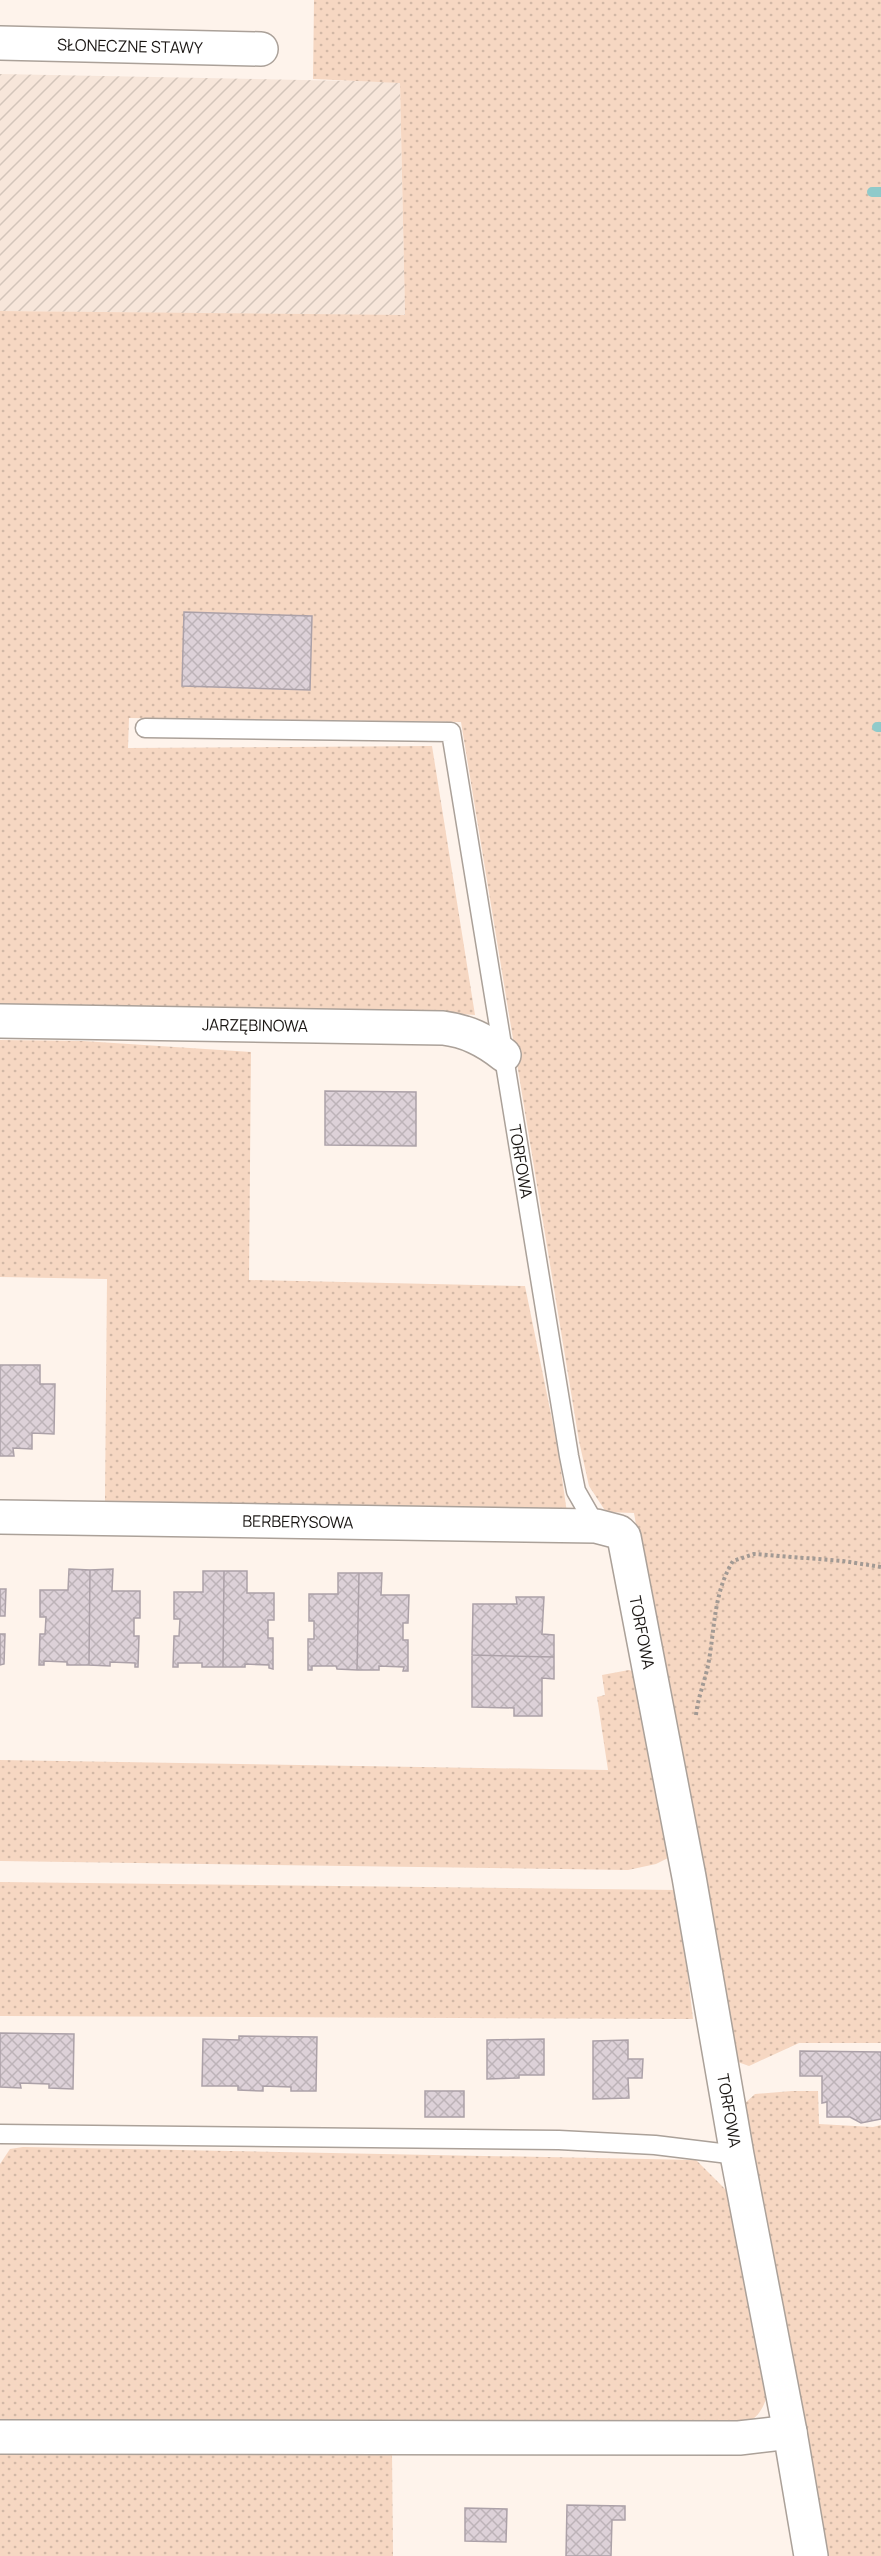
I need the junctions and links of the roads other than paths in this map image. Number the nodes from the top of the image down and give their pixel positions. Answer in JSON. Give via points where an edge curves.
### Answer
{"nodes":[{"id":1,"x":0,"y":43,"type":"edge"},
{"id":2,"x":261,"y":50,"type":"dead end"},
{"id":3,"x":146,"y":728,"type":"dead end"},
{"id":4,"x":0,"y":1021,"type":"edge"},
{"id":5,"x":504,"y":1055,"type":"junction"},
{"id":6,"x":0,"y":1517,"type":"edge"},
{"id":7,"x":596,"y":1527,"type":"junction"},
{"id":8,"x":0,"y":2134,"type":"edge"},
{"id":9,"x":737,"y":2155,"type":"junction"},
{"id":10,"x":790,"y":2432,"type":"junction"},
{"id":11,"x":0,"y":2437,"type":"edge"},
{"id":12,"x":811,"y":2556,"type":"edge"}],
"edges":[{"from":1,"to":2,"type":"street","name":"SŁONECZNE STAWY"},
{"from":3,"to":5,"type":"lane","name":"TORFOWA","via":[[452,732]]},
{"from":4,"to":5,"type":"street","name":"JARZĘBINOWA","via":[[443,1028],[476,1036]]},
{"from":5,"to":7,"type":"lane","name":"TORFOWA","via":[[574,1485]]},
{"from":6,"to":7,"type":"street","name":"BERBERYSOWA"},
{"from":7,"to":9,"type":"street","name":"TORFOWA","via":[[624,1536]]},
{"from":8,"to":9,"type":"lane","via":[[559,2140],[655,2145]]},
{"from":9,"to":10,"type":"street","name":"TORFOWA"},
{"from":10,"to":11,"type":"street","via":[[739,2438]]},
{"from":10,"to":12,"type":"street","name":"TORFOWA"}]}
